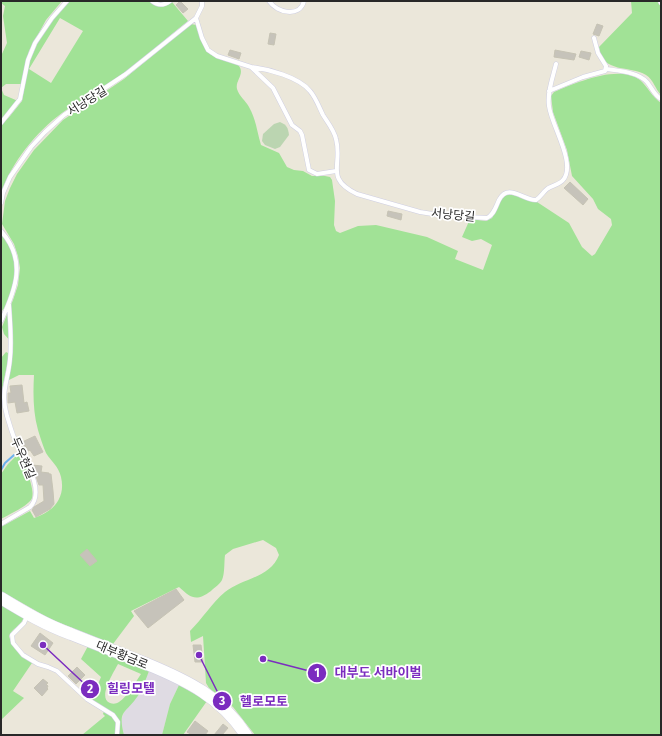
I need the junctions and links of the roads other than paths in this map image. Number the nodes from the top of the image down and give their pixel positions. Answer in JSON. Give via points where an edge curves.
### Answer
{"nodes":[{"id":1,"x":67,"y":1,"type":"edge"},
{"id":2,"x":152,"y":1,"type":"edge"},
{"id":3,"x":170,"y":1,"type":"edge"},
{"id":4,"x":202,"y":1,"type":"edge"},
{"id":5,"x":270,"y":1,"type":"edge"},
{"id":6,"x":304,"y":1,"type":"edge"},
{"id":7,"x":196,"y":18,"type":"junction"},
{"id":8,"x":594,"y":38,"type":"dead end"},
{"id":9,"x":556,"y":64,"type":"dead end"},
{"id":10,"x":251,"y":67,"type":"junction"},
{"id":11,"x":606,"y":69,"type":"junction"},
{"id":12,"x":549,"y":91,"type":"junction"},
{"id":13,"x":661,"y":99,"type":"edge"},
{"id":14,"x":1,"y":123,"type":"edge"},
{"id":15,"x":336,"y":171,"type":"junction"},
{"id":16,"x":1,"y":203,"type":"edge"},
{"id":17,"x":1,"y":231,"type":"edge"},
{"id":18,"x":9,"y":304,"type":"junction"},
{"id":19,"x":1,"y":321,"type":"edge"},
{"id":20,"x":1,"y":524,"type":"edge"},
{"id":21,"x":1,"y":598,"type":"edge"},
{"id":22,"x":28,"y":614,"type":"junction"},
{"id":23,"x":117,"y":735,"type":"edge"},
{"id":24,"x":246,"y":735,"type":"edge"}],
"edges":[{"from":1,"to":14,"type":"lane","via":[[35,44],[28,60],[20,100]]},
{"from":2,"to":3,"type":"lane","via":[[162,5]]},
{"from":4,"to":7,"type":"lane"},
{"from":5,"to":6,"type":"lane","via":[[278,10],[287,12],[301,9]]},
{"from":7,"to":10,"type":"lane","via":[[204,45],[212,54]]},
{"from":7,"to":16,"type":"lane","name":"서낭당길","via":[[126,74],[64,115],[45,132],[10,177]]},
{"from":8,"to":11,"type":"lane"},
{"from":9,"to":12,"type":"lane","name":"서낭당길"},
{"from":10,"to":15,"type":"lane","via":[[273,88],[292,125],[300,132],[309,170],[317,174]]},
{"from":10,"to":15,"type":"lane","via":[[269,70],[293,79],[309,90],[336,138]]},
{"from":11,"to":12,"type":"lane"},
{"from":11,"to":13,"type":"lane","via":[[641,77]]},
{"from":12,"to":15,"type":"lane","name":"서낭당길","via":[[550,112],[567,161],[565,177],[536,200],[513,192],[503,194],[490,218],[420,212],[357,194],[345,187]]},
{"from":17,"to":18,"type":"lane","via":[[10,243],[16,258],[17,274]]},
{"from":18,"to":19,"type":"lane"},
{"from":18,"to":20,"type":"lane","name":"두우현길","via":[[11,350],[3,392],[4,407],[16,442],[33,478],[36,495],[34,504]]},
{"from":21,"to":22,"type":"main road","name":"대부황금로"},
{"from":22,"to":23,"type":"lane","via":[[24,623],[12,635],[17,648],[31,660],[57,672],[86,699],[113,714],[118,722]]},
{"from":22,"to":24,"type":"main road","name":"대부황금로","via":[[70,634],[189,682],[226,709]]}]}
